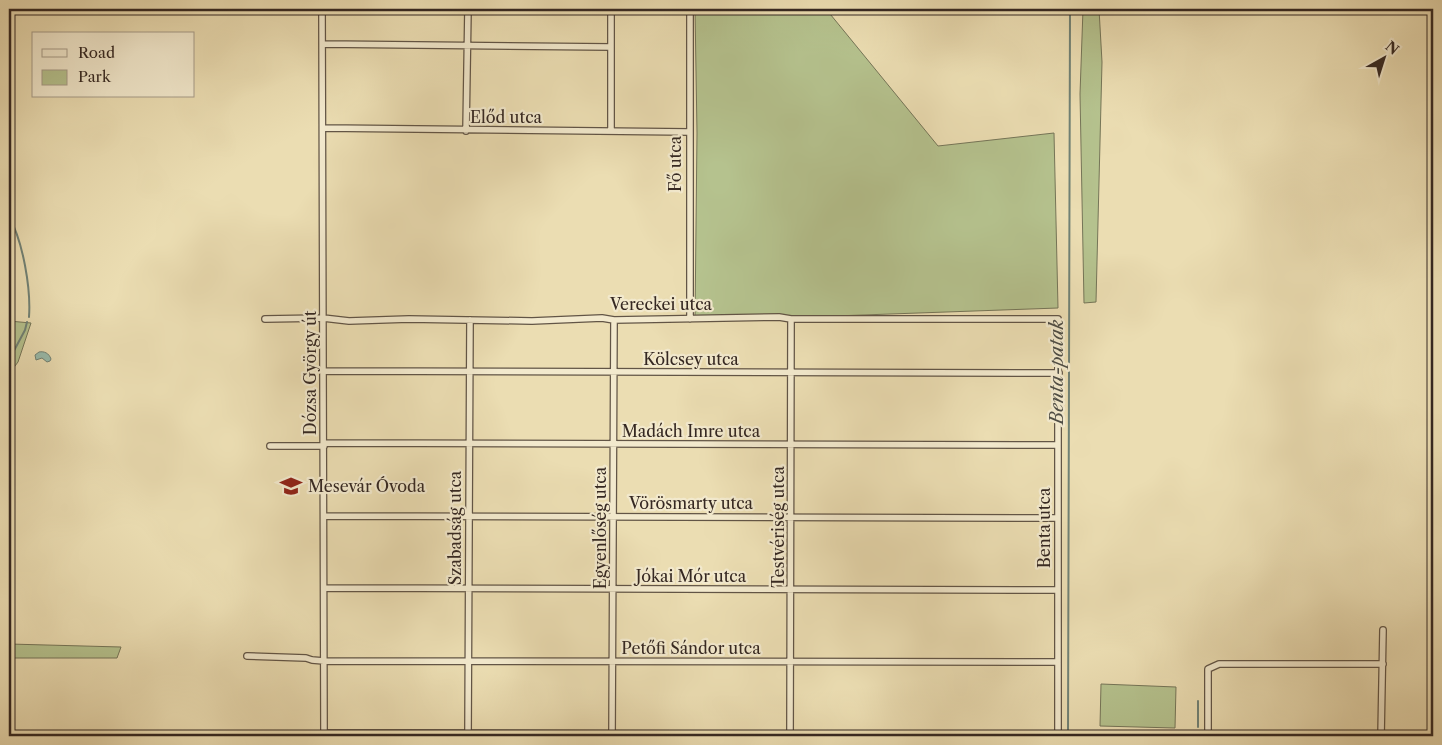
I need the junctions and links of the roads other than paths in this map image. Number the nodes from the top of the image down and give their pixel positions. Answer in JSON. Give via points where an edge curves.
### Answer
{"nodes":[{"id":1,"x":322,"y":9,"type":"edge"},
{"id":2,"x":468,"y":9,"type":"edge"},
{"id":3,"x":610,"y":9,"type":"edge"},
{"id":4,"x":690,"y":9,"type":"edge"},
{"id":5,"x":322,"y":44,"type":"junction"},
{"id":6,"x":468,"y":44,"type":"junction"},
{"id":7,"x":610,"y":47,"type":"junction"},
{"id":8,"x":323,"y":128,"type":"junction"},
{"id":9,"x":466,"y":130,"type":"junction"},
{"id":10,"x":611,"y":131,"type":"junction"},
{"id":11,"x":689,"y":132,"type":"junction"},
{"id":12,"x":265,"y":318,"type":"dead end"},
{"id":13,"x":323,"y":318,"type":"junction"},
{"id":14,"x":690,"y":319,"type":"junction"},
{"id":15,"x":791,"y":319,"type":"junction"},
{"id":16,"x":1058,"y":319,"type":"joint"},
{"id":17,"x":470,"y":320,"type":"junction"},
{"id":18,"x":614,"y":320,"type":"junction"},
{"id":19,"x":324,"y":372,"type":"junction"},
{"id":20,"x":469,"y":372,"type":"junction"},
{"id":21,"x":613,"y":372,"type":"junction"},
{"id":22,"x":792,"y":373,"type":"junction"},
{"id":23,"x":1059,"y":373,"type":"junction"},
{"id":24,"x":324,"y":444,"type":"junction"},
{"id":25,"x":469,"y":445,"type":"junction"},
{"id":26,"x":614,"y":445,"type":"junction"},
{"id":27,"x":792,"y":445,"type":"junction"},
{"id":28,"x":270,"y":446,"type":"dead end"},
{"id":29,"x":1058,"y":446,"type":"junction"},
{"id":30,"x":324,"y":516,"type":"junction"},
{"id":31,"x":469,"y":516,"type":"junction"},
{"id":32,"x":614,"y":517,"type":"junction"},
{"id":33,"x":791,"y":518,"type":"junction"},
{"id":34,"x":1058,"y":518,"type":"junction"},
{"id":35,"x":324,"y":588,"type":"junction"},
{"id":36,"x":469,"y":588,"type":"junction"},
{"id":37,"x":613,"y":589,"type":"junction"},
{"id":38,"x":791,"y":590,"type":"junction"},
{"id":39,"x":1058,"y":590,"type":"junction"},
{"id":40,"x":1383,"y":630,"type":"dead end"},
{"id":41,"x":247,"y":656,"type":"dead end"},
{"id":42,"x":324,"y":661,"type":"junction"},
{"id":43,"x":468,"y":661,"type":"junction"},
{"id":44,"x":613,"y":662,"type":"junction"},
{"id":45,"x":791,"y":662,"type":"junction"},
{"id":46,"x":1058,"y":662,"type":"junction"},
{"id":47,"x":1383,"y":664,"type":"junction"},
{"id":48,"x":324,"y":734,"type":"edge"},
{"id":49,"x":468,"y":735,"type":"edge"},
{"id":50,"x":612,"y":735,"type":"edge"},
{"id":51,"x":790,"y":735,"type":"edge"},
{"id":52,"x":1058,"y":736,"type":"edge"},
{"id":53,"x":1208,"y":736,"type":"edge"},
{"id":54,"x":1380,"y":736,"type":"edge"}],
"edges":[{"from":1,"to":5,"type":"street","name":"Dózsa György út"},
{"from":2,"to":6,"type":"street"},
{"from":3,"to":7,"type":"street"},
{"from":4,"to":11,"type":"street","name":"Fő utca"},
{"from":5,"to":6,"type":"street"},
{"from":5,"to":8,"type":"street","name":"Dózsa György út"},
{"from":6,"to":7,"type":"street"},
{"from":6,"to":9,"type":"street"},
{"from":7,"to":10,"type":"street"},
{"from":8,"to":9,"type":"street","name":"Előd utca"},
{"from":8,"to":13,"type":"street","name":"Dózsa György út"},
{"from":9,"to":10,"type":"street","name":"Előd utca"},
{"from":10,"to":11,"type":"street","name":"Előd utca"},
{"from":11,"to":14,"type":"street","name":"Fő utca"},
{"from":12,"to":13,"type":"street","name":"Vereckei utca"},
{"from":13,"to":17,"type":"street","name":"Vereckei utca"},
{"from":13,"to":19,"type":"street","name":"Dózsa György út"},
{"from":14,"to":15,"type":"street","name":"Vereckei utca"},
{"from":14,"to":18,"type":"street","name":"Vereckei utca"},
{"from":15,"to":16,"type":"street","name":"Vereckei utca"},
{"from":15,"to":22,"type":"street","name":"Testvériség utca"},
{"from":16,"to":23,"type":"street","name":"Benta utca"},
{"from":17,"to":18,"type":"street","name":"Vereckei utca"},
{"from":17,"to":20,"type":"street","name":"Szabadság utca"},
{"from":18,"to":21,"type":"street","name":"Egyenlőség utca"},
{"from":19,"to":20,"type":"street","name":"Kölcsey utca"},
{"from":19,"to":24,"type":"street","name":"Dózsa György út"},
{"from":20,"to":21,"type":"street","name":"Kölcsey utca"},
{"from":20,"to":25,"type":"street","name":"Szabadság utca"},
{"from":21,"to":22,"type":"street","name":"Kölcsey utca"},
{"from":21,"to":26,"type":"street","name":"Egyenlőség utca"},
{"from":22,"to":23,"type":"street","name":"Kölcsey utca"},
{"from":22,"to":27,"type":"street","name":"Testvériség utca"},
{"from":23,"to":29,"type":"street","name":"Benta utca"},
{"from":24,"to":25,"type":"street","name":"Madách Imre utca"},
{"from":24,"to":28,"type":"street","name":"Madách Imre utca"},
{"from":24,"to":30,"type":"street","name":"Dózsa György út"},
{"from":25,"to":26,"type":"street","name":"Madách Imre utca"},
{"from":25,"to":31,"type":"street","name":"Szabadság utca"},
{"from":26,"to":27,"type":"street","name":"Madách Imre utca"},
{"from":26,"to":32,"type":"street","name":"Egyenlőség utca"},
{"from":27,"to":29,"type":"street","name":"Madách Imre utca"},
{"from":27,"to":33,"type":"street","name":"Testvériség utca"},
{"from":29,"to":34,"type":"street","name":"Benta utca"},
{"from":30,"to":31,"type":"street","name":"Vörösmarty utca"},
{"from":30,"to":35,"type":"street","name":"Dózsa György út"},
{"from":31,"to":32,"type":"street","name":"Vörösmarty utca"},
{"from":31,"to":36,"type":"street","name":"Szabadság utca"},
{"from":32,"to":33,"type":"street","name":"Vörösmarty utca"},
{"from":32,"to":37,"type":"street","name":"Egyenlőség utca"},
{"from":33,"to":34,"type":"street","name":"Vörösmarty utca"},
{"from":33,"to":38,"type":"street","name":"Testvériség utca"},
{"from":34,"to":39,"type":"street","name":"Benta utca"},
{"from":35,"to":36,"type":"street","name":"Jókai Mór utca"},
{"from":35,"to":42,"type":"street","name":"Dózsa György út"},
{"from":36,"to":37,"type":"street","name":"Jókai Mór utca"},
{"from":36,"to":43,"type":"street","name":"Szabadság utca"},
{"from":37,"to":38,"type":"street","name":"Jókai Mór utca"},
{"from":37,"to":44,"type":"street","name":"Egyenlőség utca"},
{"from":38,"to":39,"type":"street","name":"Jókai Mór utca"},
{"from":38,"to":45,"type":"street","name":"Testvériség utca"},
{"from":39,"to":46,"type":"street","name":"Benta utca"},
{"from":40,"to":47,"type":"street"},
{"from":41,"to":42,"type":"street","name":"Petőfi Sándor utca"},
{"from":42,"to":43,"type":"street","name":"Petőfi Sándor utca"},
{"from":42,"to":48,"type":"street","name":"Dózsa György út"},
{"from":43,"to":44,"type":"street","name":"Petőfi Sándor utca"},
{"from":43,"to":49,"type":"street","name":"Szabadság utca"},
{"from":44,"to":45,"type":"street","name":"Petőfi Sándor utca"},
{"from":44,"to":50,"type":"street","name":"Egyenlőség utca"},
{"from":45,"to":46,"type":"street","name":"Petőfi Sándor utca"},
{"from":45,"to":51,"type":"street","name":"Testvériség utca"},
{"from":46,"to":52,"type":"street","name":"Benta utca"},
{"from":47,"to":53,"type":"street","via":[[1219,664],[1208,669]]},
{"from":47,"to":54,"type":"street"},
{"from":48,"to":49,"type":"street"},
{"from":49,"to":50,"type":"street"},
{"from":50,"to":51,"type":"street"},
{"from":51,"to":52,"type":"street"}]}
